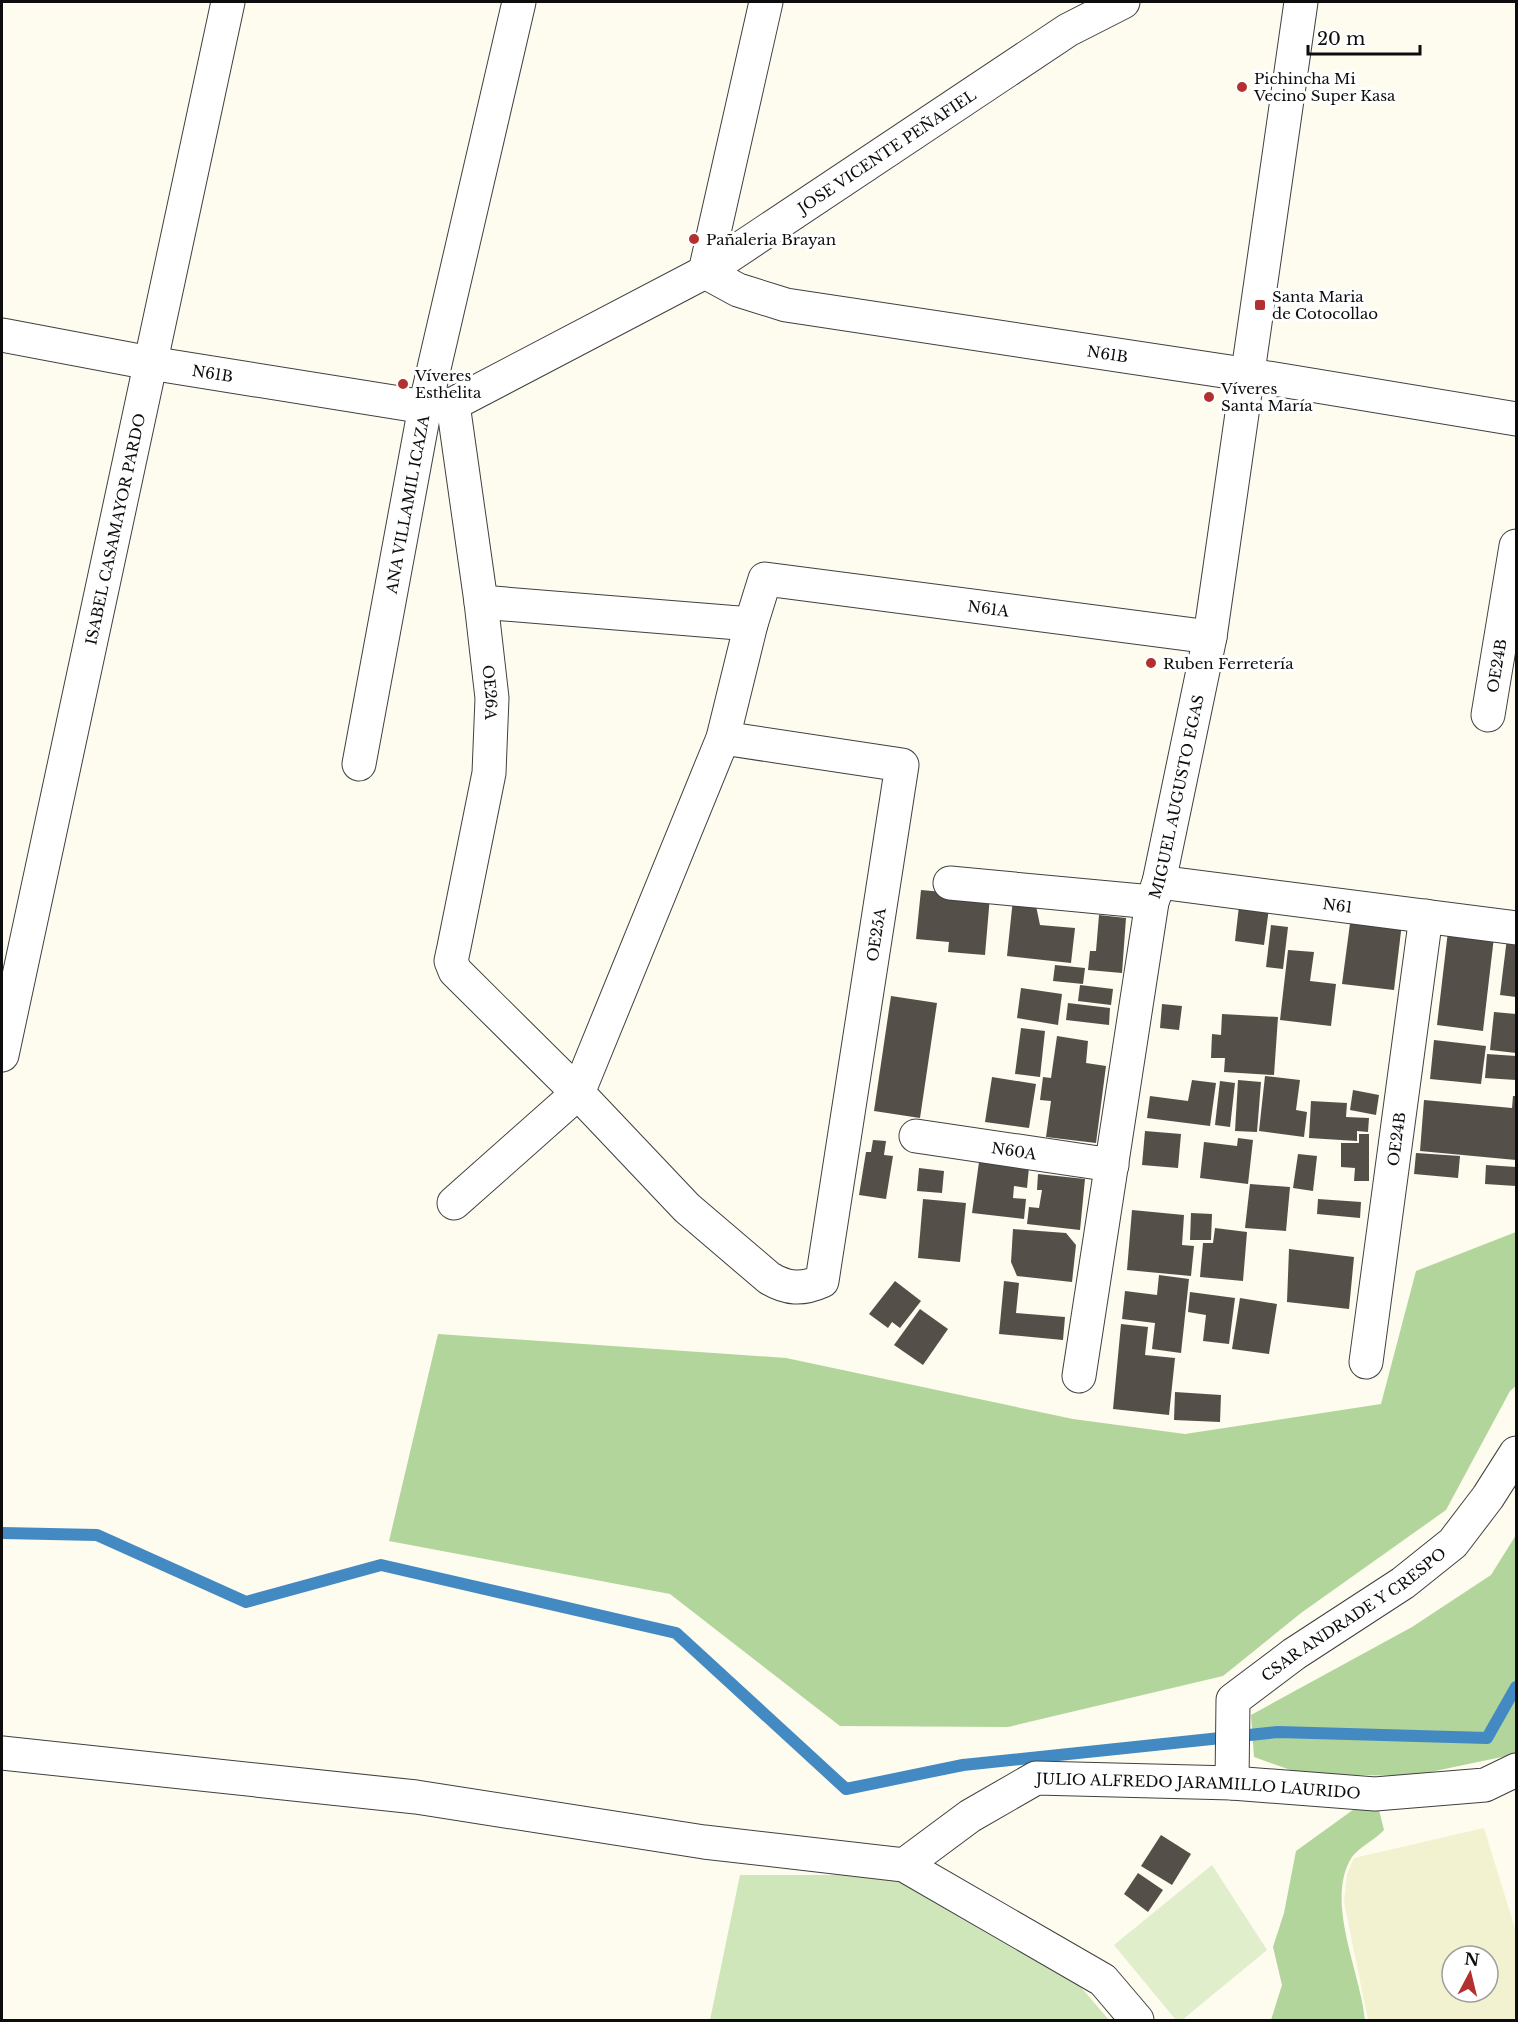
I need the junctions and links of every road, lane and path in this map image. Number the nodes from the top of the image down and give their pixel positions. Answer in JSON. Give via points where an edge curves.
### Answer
{"nodes":[{"id":1,"x":228,"y":2,"type":"edge"},
{"id":2,"x":519,"y":2,"type":"edge"},
{"id":3,"x":766,"y":2,"type":"edge"},
{"id":4,"x":1123,"y":2,"type":"edge"},
{"id":5,"x":1301,"y":2,"type":"edge"},
{"id":6,"x":1071,"y":16,"type":"edge"},
{"id":7,"x":705,"y":272,"type":"junction"},
{"id":8,"x":2,"y":335,"type":"edge"},
{"id":9,"x":150,"y":363,"type":"junction"},
{"id":10,"x":1250,"y":375,"type":"junction"},
{"id":11,"x":439,"y":406,"type":"junction"},
{"id":12,"x":1516,"y":419,"type":"edge"},
{"id":13,"x":1516,"y":546,"type":"edge"},
{"id":14,"x":482,"y":602,"type":"junction"},
{"id":15,"x":751,"y":624,"type":"junction"},
{"id":16,"x":1210,"y":637,"type":"junction"},
{"id":17,"x":1488,"y":715,"type":"dead end"},
{"id":18,"x":723,"y":738,"type":"junction"},
{"id":19,"x":359,"y":764,"type":"dead end"},
{"id":20,"x":950,"y":883,"type":"dead end"},
{"id":21,"x":1155,"y":892,"type":"junction"},
{"id":22,"x":1426,"y":916,"type":"junction"},
{"id":23,"x":1516,"y":928,"type":"edge"},
{"id":24,"x":2,"y":1055,"type":"edge"},
{"id":25,"x":578,"y":1093,"type":"junction"},
{"id":26,"x":916,"y":1136,"type":"dead end"},
{"id":27,"x":1112,"y":1165,"type":"junction"},
{"id":28,"x":454,"y":1203,"type":"dead end"},
{"id":29,"x":1366,"y":1362,"type":"dead end"},
{"id":30,"x":1079,"y":1376,"type":"dead end"},
{"id":31,"x":1516,"y":1453,"type":"edge"},
{"id":32,"x":2,"y":1753,"type":"edge"},
{"id":33,"x":1516,"y":1770,"type":"edge"},
{"id":34,"x":1232,"y":1783,"type":"junction"},
{"id":35,"x":904,"y":1865,"type":"junction"},
{"id":36,"x":1137,"y":2020,"type":"edge"}],
"edges":[{"from":1,"to":9,"type":"street","name":"ISABEL CASAMAYOR PARDO"},
{"from":2,"to":11,"type":"street","name":"ANA VILLAMIL ICAZA"},
{"from":3,"to":7,"type":"street"},
{"from":4,"to":6,"type":"street","name":"JOSE VICENTE PEÑAFIEL"},
{"from":5,"to":10,"type":"street","name":"MIGUEL AUGUSTO EGAS"},
{"from":6,"to":7,"type":"street","name":"JOSE VICENTE PEÑAFIEL"},
{"from":7,"to":10,"type":"street","name":"N61B","via":[[738,290],[786,305]]},
{"from":7,"to":11,"type":"street","name":"JOSE VICENTE PEÑAFIEL"},
{"from":8,"to":9,"type":"street","name":"N61B"},
{"from":9,"to":11,"type":"street","name":"N61B"},
{"from":9,"to":24,"type":"street","name":"ISABEL CASAMAYOR PARDO"},
{"from":10,"to":12,"type":"street","name":"N61B"},
{"from":10,"to":16,"type":"street","name":"MIGUEL AUGUSTO EGAS"},
{"from":11,"to":14,"type":"street","name":"OE26A"},
{"from":11,"to":19,"type":"street","name":"ANA VILLAMIL ICAZA"},
{"from":13,"to":17,"type":"street","name":"OE24B"},
{"from":14,"to":15,"type":"street"},
{"from":14,"to":25,"type":"street","name":"OE26A","via":[[492,698],[489,773],[451,961],[459,977]]},
{"from":15,"to":16,"type":"street","name":"N61A","via":[[765,579]]},
{"from":15,"to":18,"type":"street"},
{"from":16,"to":21,"type":"street","name":"MIGUEL AUGUSTO EGAS"},
{"from":18,"to":25,"type":"street"},
{"from":18,"to":25,"type":"street","name":"OE25A","via":[[902,765],[822,1281],[795,1288],[780,1285],[760,1271],[687,1208]]},
{"from":20,"to":21,"type":"street","name":"N61"},
{"from":21,"to":22,"type":"street","name":"N61"},
{"from":21,"to":27,"type":"street","name":"MIGUEL AUGUSTO EGAS"},
{"from":22,"to":23,"type":"street","name":"N61"},
{"from":22,"to":29,"type":"street","name":"OE24B"},
{"from":25,"to":28,"type":"street"},
{"from":26,"to":27,"type":"street","name":"N60A"},
{"from":27,"to":30,"type":"street","name":"MIGUEL AUGUSTO EGAS"},
{"from":31,"to":34,"type":"street","name":"CSAR ANDRADE Y CRESPO","via":[[1453,1543],[1403,1583],[1294,1654],[1233,1700]]},
{"from":32,"to":35,"type":"street","via":[[416,1797],[704,1842]]},
{"from":33,"to":34,"type":"street","name":"JULIO ALFREDO JARAMILLO LAURIDO","via":[[1485,1785],[1375,1794]]},
{"from":34,"to":35,"type":"street","name":"JULIO ALFREDO JARAMILLO LAURIDO","via":[[1036,1778],[970,1816]]},
{"from":35,"to":36,"type":"street","via":[[1103,1980]]}]}
